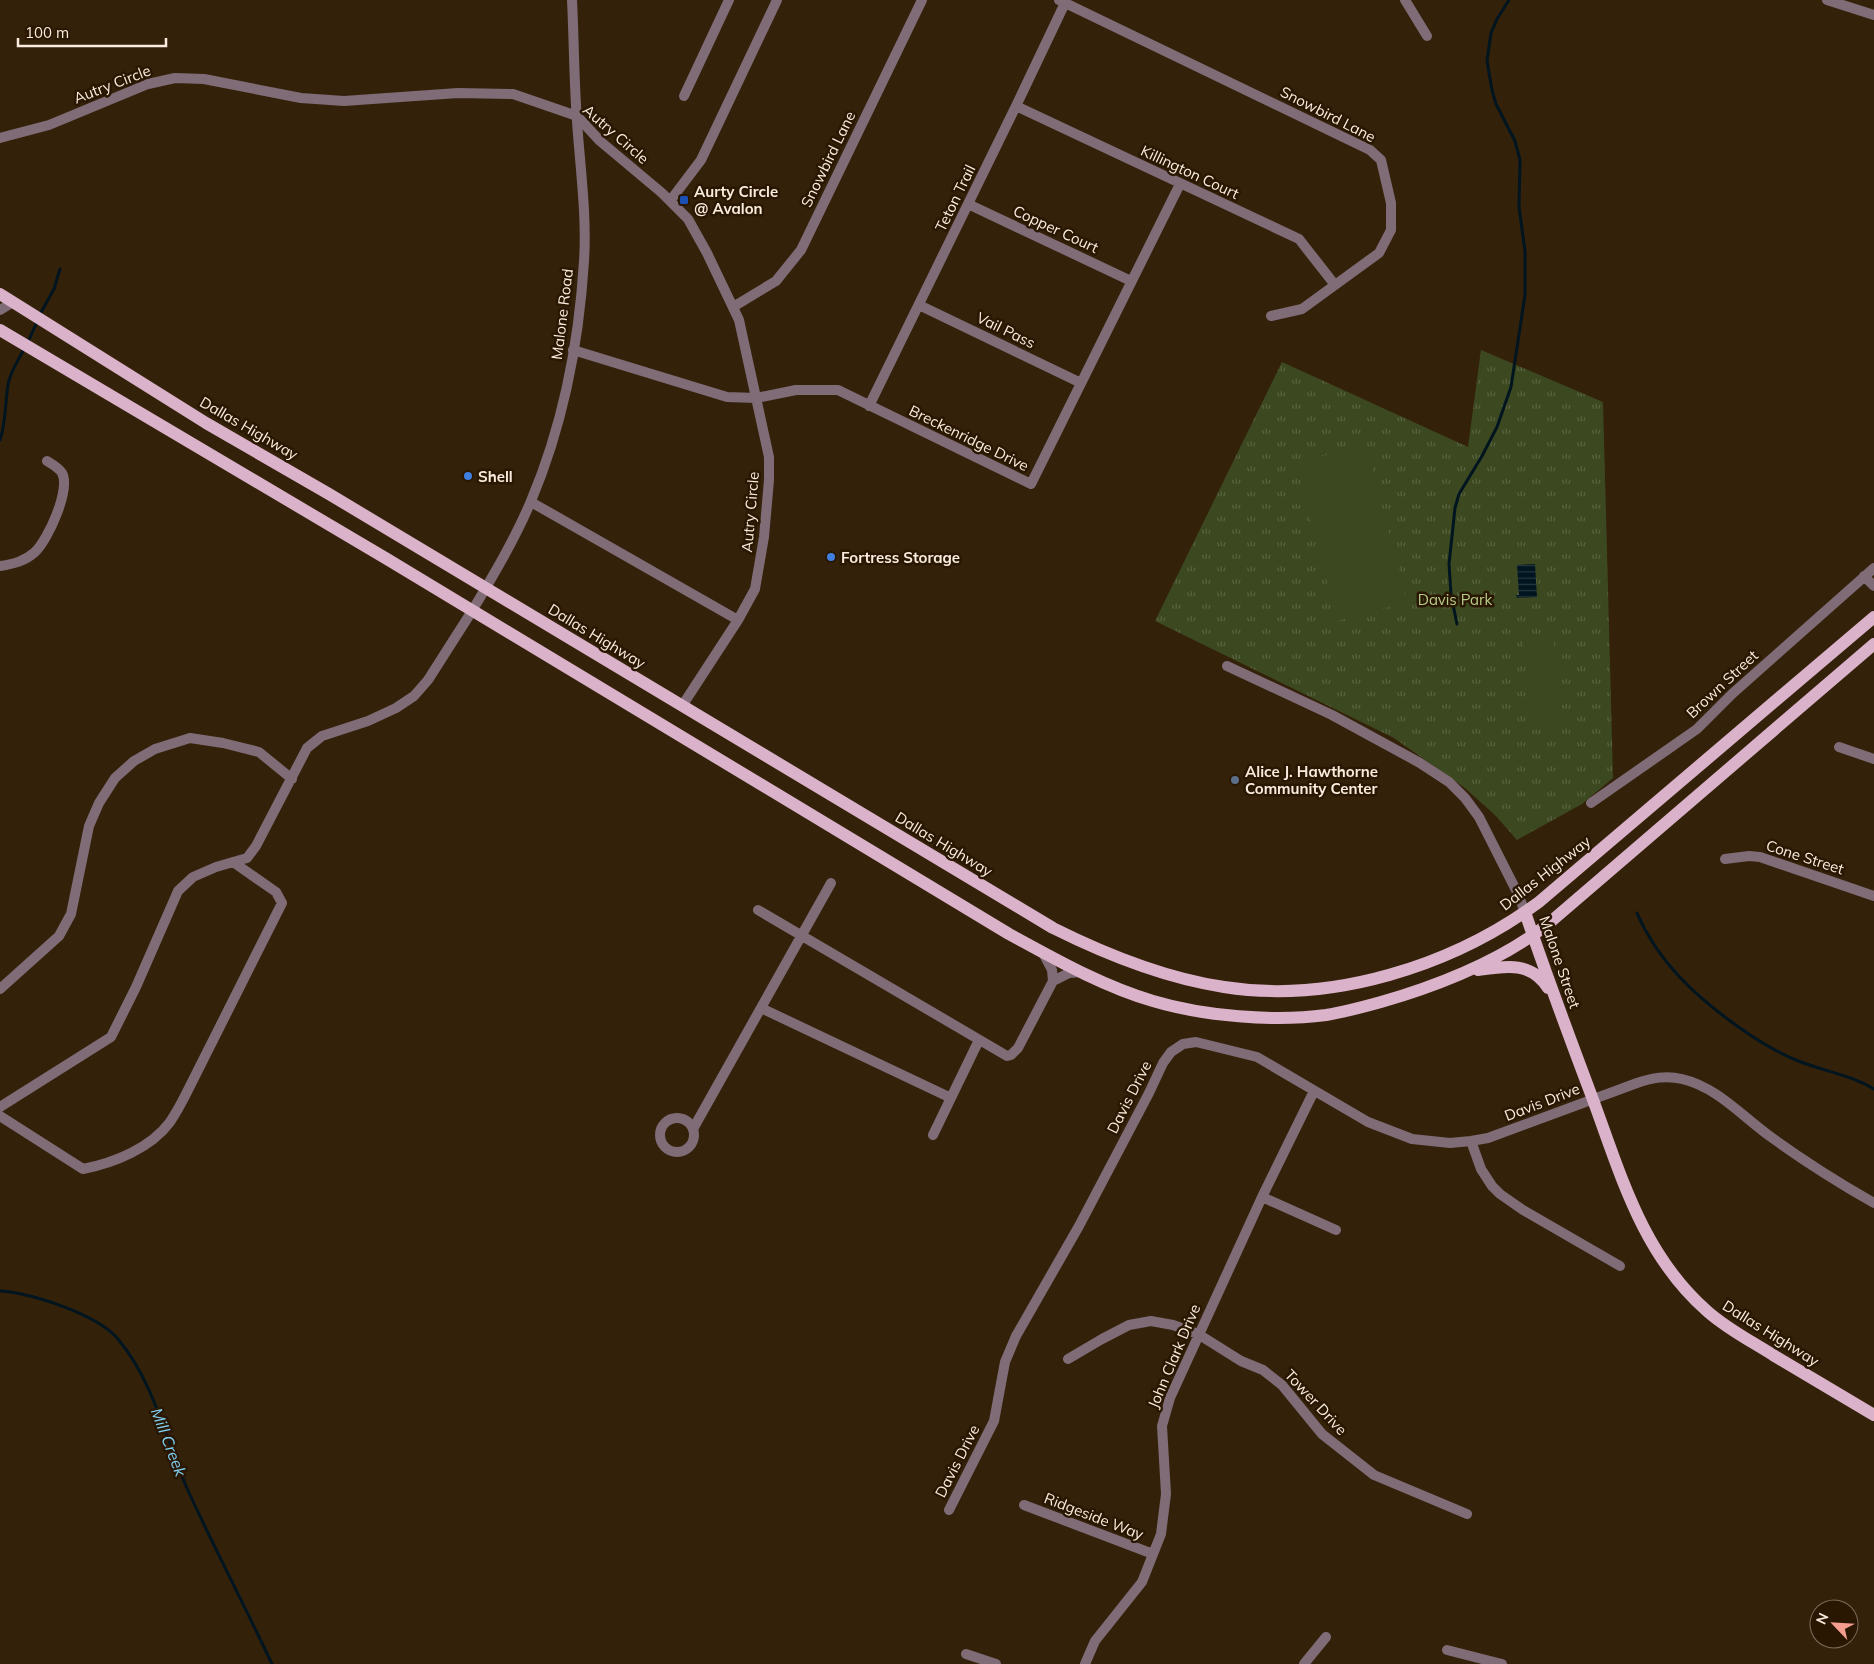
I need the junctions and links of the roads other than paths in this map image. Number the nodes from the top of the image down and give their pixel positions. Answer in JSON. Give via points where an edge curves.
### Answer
{"nodes":[{"id":1,"x":572,"y":0,"type":"edge"},
{"id":2,"x":729,"y":0,"type":"edge"},
{"id":3,"x":777,"y":0,"type":"edge"},
{"id":4,"x":922,"y":0,"type":"edge"},
{"id":5,"x":1405,"y":0,"type":"edge"},
{"id":6,"x":1827,"y":0,"type":"edge"},
{"id":7,"x":1062,"y":1,"type":"edge"},
{"id":8,"x":1874,"y":15,"type":"edge"},
{"id":9,"x":1427,"y":36,"type":"dead end"},
{"id":10,"x":684,"y":96,"type":"dead end"},
{"id":11,"x":1016,"y":106,"type":"junction"},
{"id":12,"x":577,"y":116,"type":"junction"},
{"id":13,"x":0,"y":138,"type":"edge"},
{"id":14,"x":1180,"y":184,"type":"junction"},
{"id":15,"x":670,"y":201,"type":"junction"},
{"id":16,"x":968,"y":204,"type":"junction"},
{"id":17,"x":1130,"y":281,"type":"junction"},
{"id":18,"x":1335,"y":285,"type":"junction"},
{"id":19,"x":0,"y":294,"type":"edge"},
{"id":20,"x":13,"y":302,"type":"junction"},
{"id":21,"x":919,"y":305,"type":"junction"},
{"id":22,"x":733,"y":307,"type":"junction"},
{"id":23,"x":0,"y":310,"type":"edge"},
{"id":24,"x":1271,"y":316,"type":"dead end"},
{"id":25,"x":0,"y":330,"type":"edge"},
{"id":26,"x":573,"y":350,"type":"junction"},
{"id":27,"x":1081,"y":383,"type":"junction"},
{"id":28,"x":756,"y":398,"type":"junction"},
{"id":29,"x":869,"y":406,"type":"junction"},
{"id":30,"x":47,"y":461,"type":"dead end"},
{"id":31,"x":531,"y":502,"type":"junction"},
{"id":32,"x":0,"y":566,"type":"edge"},
{"id":33,"x":1874,"y":568,"type":"edge"},
{"id":34,"x":1864,"y":576,"type":"junction"},
{"id":35,"x":1874,"y":586,"type":"edge"},
{"id":36,"x":486,"y":588,"type":"junction"},
{"id":37,"x":472,"y":611,"type":"junction"},
{"id":38,"x":1874,"y":617,"type":"edge"},
{"id":39,"x":738,"y":620,"type":"junction"},
{"id":40,"x":1874,"y":644,"type":"edge"},
{"id":41,"x":1874,"y":654,"type":"edge"},
{"id":42,"x":1227,"y":666,"type":"dead end"},
{"id":43,"x":1838,"y":676,"type":"junction"},
{"id":44,"x":682,"y":706,"type":"junction"},
{"id":45,"x":1839,"y":747,"type":"dead end"},
{"id":46,"x":1874,"y":759,"type":"edge"},
{"id":47,"x":292,"y":778,"type":"junction"},
{"id":48,"x":1591,"y":803,"type":"dead end"},
{"id":49,"x":1725,"y":859,"type":"dead end"},
{"id":50,"x":233,"y":862,"type":"junction"},
{"id":51,"x":831,"y":883,"type":"dead end"},
{"id":52,"x":1874,"y":896,"type":"edge"},
{"id":53,"x":758,"y":910,"type":"dead end"},
{"id":54,"x":1525,"y":912,"type":"junction"},
{"id":55,"x":802,"y":935,"type":"junction"},
{"id":56,"x":1533,"y":935,"type":"junction"},
{"id":57,"x":1043,"y":953,"type":"junction"},
{"id":58,"x":1469,"y":971,"type":"junction"},
{"id":59,"x":1081,"y":972,"type":"junction"},
{"id":60,"x":1053,"y":982,"type":"junction"},
{"id":61,"x":0,"y":989,"type":"edge"},
{"id":62,"x":1556,"y":1000,"type":"junction"},
{"id":63,"x":761,"y":1008,"type":"junction"},
{"id":64,"x":979,"y":1040,"type":"junction"},
{"id":65,"x":1314,"y":1090,"type":"junction"},
{"id":66,"x":951,"y":1098,"type":"junction"},
{"id":67,"x":1593,"y":1098,"type":"junction"},
{"id":68,"x":0,"y":1107,"type":"edge"},
{"id":69,"x":0,"y":1116,"type":"edge"},
{"id":70,"x":693,"y":1129,"type":"dead end"},
{"id":71,"x":933,"y":1136,"type":"dead end"},
{"id":72,"x":1471,"y":1142,"type":"junction"},
{"id":73,"x":1262,"y":1197,"type":"junction"},
{"id":74,"x":1874,"y":1203,"type":"edge"},
{"id":75,"x":1336,"y":1230,"type":"dead end"},
{"id":76,"x":1620,"y":1266,"type":"dead end"},
{"id":77,"x":1198,"y":1334,"type":"junction"},
{"id":78,"x":1068,"y":1359,"type":"dead end"},
{"id":79,"x":1874,"y":1415,"type":"edge"},
{"id":80,"x":1024,"y":1505,"type":"dead end"},
{"id":81,"x":949,"y":1510,"type":"dead end"},
{"id":82,"x":1467,"y":1514,"type":"dead end"},
{"id":83,"x":1153,"y":1554,"type":"junction"},
{"id":84,"x":1326,"y":1637,"type":"dead end"},
{"id":85,"x":1447,"y":1650,"type":"dead end"},
{"id":86,"x":966,"y":1654,"type":"dead end"},
{"id":87,"x":996,"y":1664,"type":"edge"},
{"id":88,"x":1085,"y":1664,"type":"edge"},
{"id":89,"x":1304,"y":1664,"type":"edge"},
{"id":90,"x":1502,"y":1664,"type":"edge"}],
"edges":[{"from":1,"to":12,"type":"street","name":"Malone Road"},
{"from":2,"to":10,"type":"street"},
{"from":3,"to":15,"type":"street","via":[[701,160]]},
{"from":4,"to":22,"type":"street","name":"Snowbird Lane","via":[[801,250],[776,281]]},
{"from":5,"to":9,"type":"street"},
{"from":6,"to":8,"type":"street"},
{"from":7,"to":11,"type":"street","name":"Teton Trail"},
{"from":7,"to":18,"type":"street","name":"Snowbird Lane","via":[[1370,150],[1381,160],[1391,203],[1391,230],[1379,253]]},
{"from":11,"to":14,"type":"street","name":"Killington Court"},
{"from":11,"to":16,"type":"street","name":"Teton Trail"},
{"from":12,"to":13,"type":"street","name":"Autry Circle","via":[[513,94],[458,93],[344,101],[301,98],[204,79],[175,78],[148,84],[49,125]]},
{"from":12,"to":15,"type":"street","name":"Autry Circle","via":[[600,141]]},
{"from":12,"to":26,"type":"street","name":"Malone Road","via":[[584,260]]},
{"from":14,"to":17,"type":"street","name":"Breckenridge Drive"},
{"from":14,"to":18,"type":"street","name":"Killington Court","via":[[1299,239]]},
{"from":15,"to":22,"type":"street","name":"Autry Circle","via":[[688,219]]},
{"from":16,"to":17,"type":"street","name":"Copper Court"},
{"from":16,"to":21,"type":"street","name":"Teton Trail"},
{"from":17,"to":27,"type":"street","name":"Breckenridge Drive"},
{"from":18,"to":24,"type":"street","name":"Snowbird Lane","via":[[1302,309]]},
{"from":19,"to":20,"type":"main road","name":"Dallas Highway"},
{"from":20,"to":23,"type":"street"},
{"from":20,"to":36,"type":"main road","name":"Dallas Highway","via":[[206,424]]},
{"from":21,"to":27,"type":"street","name":"Vail Pass"},
{"from":21,"to":29,"type":"street","name":"Teton Trail"},
{"from":22,"to":28,"type":"street","name":"Autry Circle","via":[[739,320]]},
{"from":25,"to":37,"type":"main road"},
{"from":26,"to":28,"type":"street","name":"Breckenridge Drive","via":[[727,397]]},
{"from":26,"to":31,"type":"street","name":"Malone Road","via":[[567,390],[553,442]]},
{"from":27,"to":29,"type":"street","name":"Breckenridge Drive","via":[[1031,484]]},
{"from":28,"to":29,"type":"street","name":"Breckenridge Drive","via":[[796,390],[838,390]]},
{"from":28,"to":39,"type":"street","name":"Autry Circle","via":[[769,457],[770,480],[755,589]]},
{"from":30,"to":32,"type":"street","via":[[62,472],[66,486],[52,523],[37,551],[19,563]]},
{"from":31,"to":36,"type":"street","name":"Malone Road"},
{"from":31,"to":39,"type":"street"},
{"from":33,"to":34,"type":"street","name":"Brown Street"},
{"from":34,"to":35,"type":"street"},
{"from":34,"to":48,"type":"street","name":"Brown Street","via":[[1696,729]]},
{"from":36,"to":37,"type":"street","name":"Malone Road"},
{"from":36,"to":44,"type":"main road","name":"Dallas Highway"},
{"from":37,"to":47,"type":"street","name":"Malone Road","via":[[433,673],[414,696],[368,721],[322,736],[307,748]]},
{"from":37,"to":57,"type":"main road"},
{"from":38,"to":54,"type":"main road","name":"Dallas Highway"},
{"from":39,"to":44,"type":"street","name":"Autry Circle"},
{"from":40,"to":43,"type":"main road"},
{"from":41,"to":43,"type":"main road"},
{"from":42,"to":54,"type":"street","name":"Malone Street","via":[[1332,715],[1449,782],[1479,817]]},
{"from":43,"to":56,"type":"main road"},
{"from":44,"to":54,"type":"main road","name":"Dallas Highway","via":[[1053,928],[1117,958],[1195,982],[1226,988],[1281,991],[1364,981],[1407,970],[1446,955]]},
{"from":45,"to":46,"type":"street"},
{"from":47,"to":50,"type":"street","name":"Malone Road","via":[[256,846],[247,858]]},
{"from":47,"to":61,"type":"street","via":[[259,752],[190,738],[155,749],[134,760],[114,778],[89,826],[71,914],[59,936]]},
{"from":49,"to":52,"type":"street","name":"Cone Street","via":[[1760,857]]},
{"from":50,"to":68,"type":"street","name":"Malone Road","via":[[193,877],[178,891],[111,1037]]},
{"from":50,"to":69,"type":"street","via":[[276,892],[282,903],[170,1122],[156,1137],[133,1151],[83,1169]]},
{"from":51,"to":55,"type":"street"},
{"from":53,"to":55,"type":"street"},
{"from":54,"to":56,"type":"main road","name":"Malone Street"},
{"from":55,"to":63,"type":"street"},
{"from":55,"to":64,"type":"street"},
{"from":56,"to":58,"type":"main road"},
{"from":56,"to":62,"type":"main road","name":"Malone Street"},
{"from":57,"to":59,"type":"main road"},
{"from":57,"to":60,"type":"street","via":[[1052,970]]},
{"from":58,"to":59,"type":"main road","via":[[1436,985],[1359,1008],[1326,1015],[1297,1016],[1216,1014],[1154,1002]]},
{"from":58,"to":62,"type":"main road","via":[[1523,967],[1544,982]]},
{"from":59,"to":60,"type":"street","via":[[1069,972]]},
{"from":60,"to":64,"type":"street","via":[[1018,1048],[1011,1055],[1007,1056]]},
{"from":62,"to":67,"type":"main road","name":"Malone Street"},
{"from":63,"to":66,"type":"street"},
{"from":63,"to":70,"type":"street"},
{"from":64,"to":66,"type":"street"},
{"from":65,"to":72,"type":"street","name":"Davis Drive","via":[[1368,1122],[1406,1137],[1437,1142]]},
{"from":65,"to":73,"type":"street","name":"John Clark Drive"},
{"from":65,"to":81,"type":"street","name":"Davis Drive","via":[[1270,1063],[1248,1054],[1196,1042],[1183,1044],[1171,1052],[1079,1226],[1016,1336],[1005,1362],[994,1420]]},
{"from":66,"to":71,"type":"street"},
{"from":67,"to":72,"type":"street","name":"Davis Drive","via":[[1516,1129]]},
{"from":67,"to":74,"type":"street","via":[[1656,1078],[1680,1078],[1697,1084],[1770,1137]]},
{"from":67,"to":79,"type":"main road","name":"Dallas Highway","via":[[1638,1218],[1653,1247],[1674,1276],[1720,1322]]},
{"from":72,"to":76,"type":"street","via":[[1481,1169],[1500,1194]]},
{"from":73,"to":75,"type":"street"},
{"from":73,"to":77,"type":"street","name":"John Clark Drive"},
{"from":77,"to":78,"type":"street","name":"Tower Drive","via":[[1151,1321],[1129,1325]]},
{"from":77,"to":82,"type":"street","name":"Tower Drive","via":[[1282,1384],[1322,1434],[1374,1475]]},
{"from":77,"to":83,"type":"street","name":"John Clark Drive","via":[[1170,1398],[1162,1426],[1166,1494],[1161,1534]]},
{"from":80,"to":83,"type":"street","name":"Ridgeside Way"},
{"from":83,"to":88,"type":"street","name":"John Clark Drive","via":[[1142,1582],[1095,1640]]},
{"from":84,"to":89,"type":"street"},
{"from":85,"to":90,"type":"street"},
{"from":86,"to":87,"type":"street"}]}
